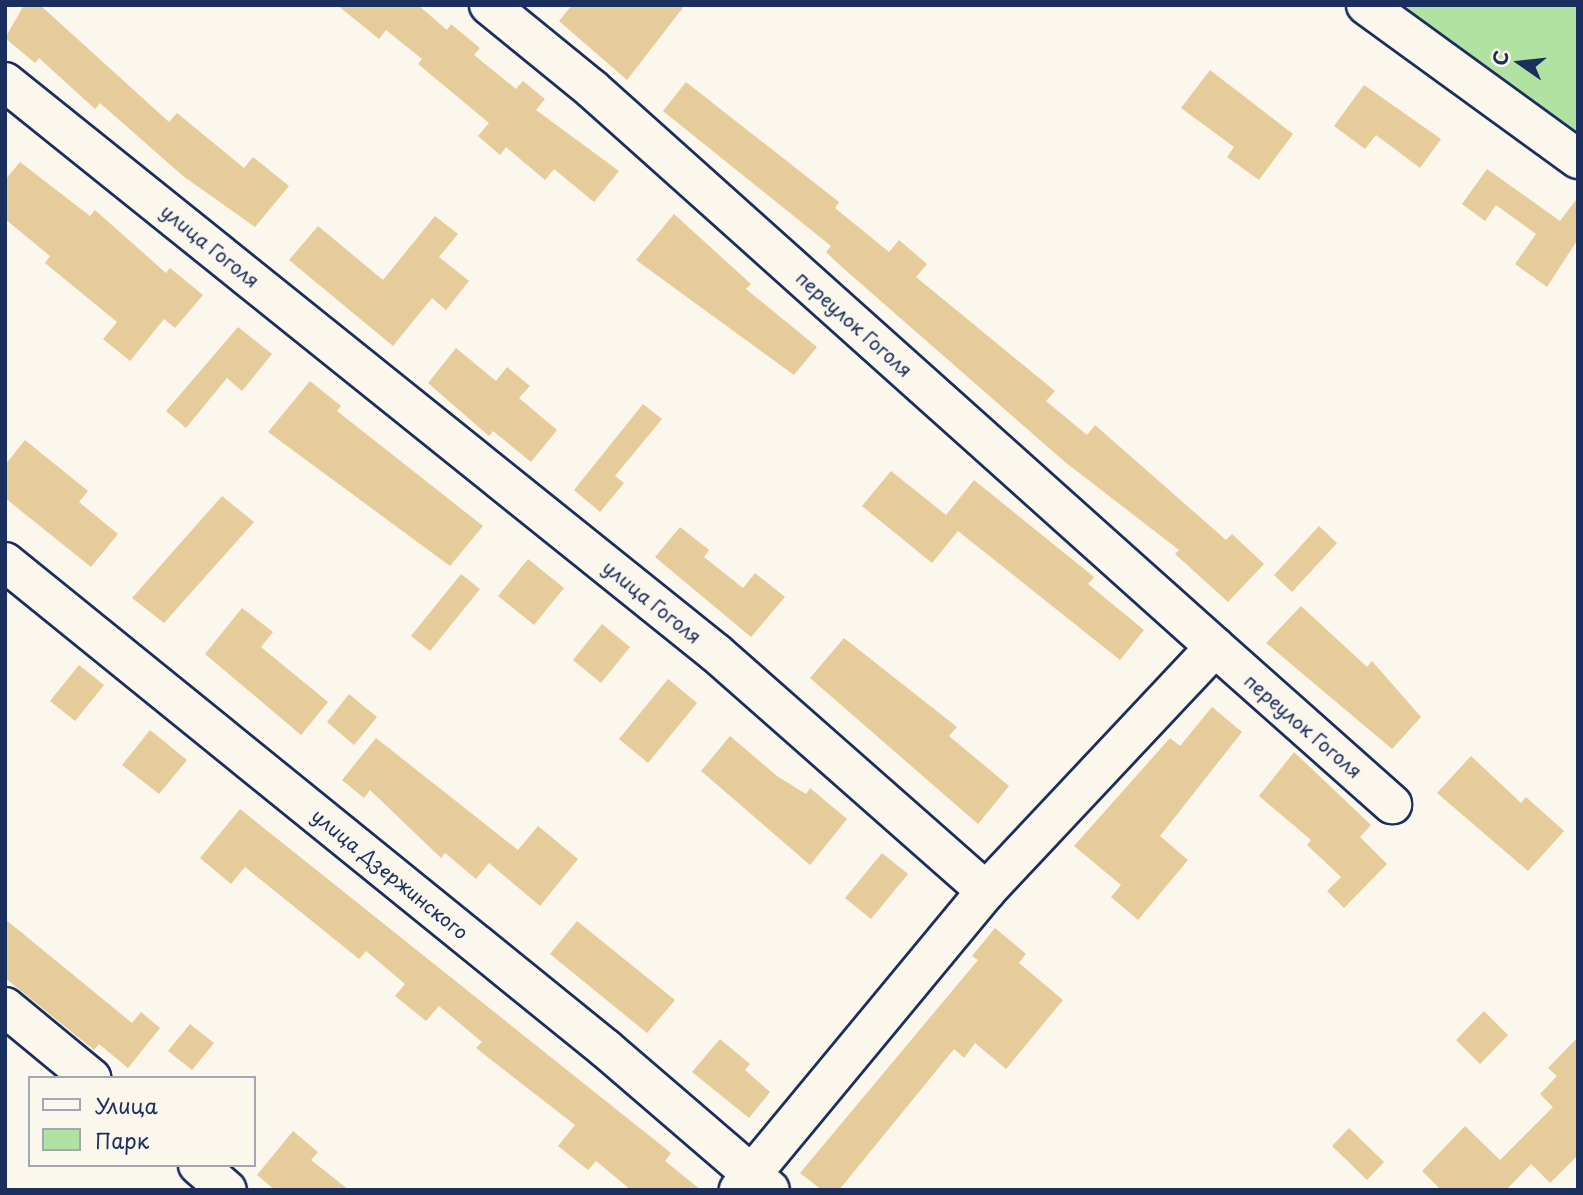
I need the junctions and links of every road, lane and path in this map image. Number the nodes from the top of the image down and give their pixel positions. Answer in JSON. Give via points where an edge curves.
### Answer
{"nodes":[{"id":1,"x":489,"y":5,"type":"edge"},
{"id":2,"x":1366,"y":5,"type":"edge"},
{"id":3,"x":5,"y":82,"type":"edge"},
{"id":4,"x":1578,"y":159,"type":"edge"},
{"id":5,"x":5,"y":562,"type":"edge"},
{"id":6,"x":1215,"y":647,"type":"junction"},
{"id":7,"x":1392,"y":804,"type":"dead end"},
{"id":8,"x":986,"y":891,"type":"junction"},
{"id":9,"x":5,"y":1007,"type":"edge"},
{"id":10,"x":89,"y":1076,"type":"edge"},
{"id":11,"x":200,"y":1167,"type":"edge"},
{"id":12,"x":754,"y":1184,"type":"edge"},
{"id":13,"x":227,"y":1190,"type":"edge"}],
"edges":[{"from":1,"to":6,"type":"street","name":"переулок Гоголя","via":[[592,89]]},
{"from":2,"to":4,"type":"street"},
{"from":3,"to":8,"type":"street","name":"улица Гоголя","via":[[716,653]]},
{"from":5,"to":12,"type":"street","name":"улица Дзержинского"},
{"from":6,"to":7,"type":"street","name":"переулок Гоголя"},
{"from":6,"to":8,"type":"street"},
{"from":8,"to":12,"type":"street"},
{"from":9,"to":10,"type":"street"},
{"from":11,"to":13,"type":"street"}]}
